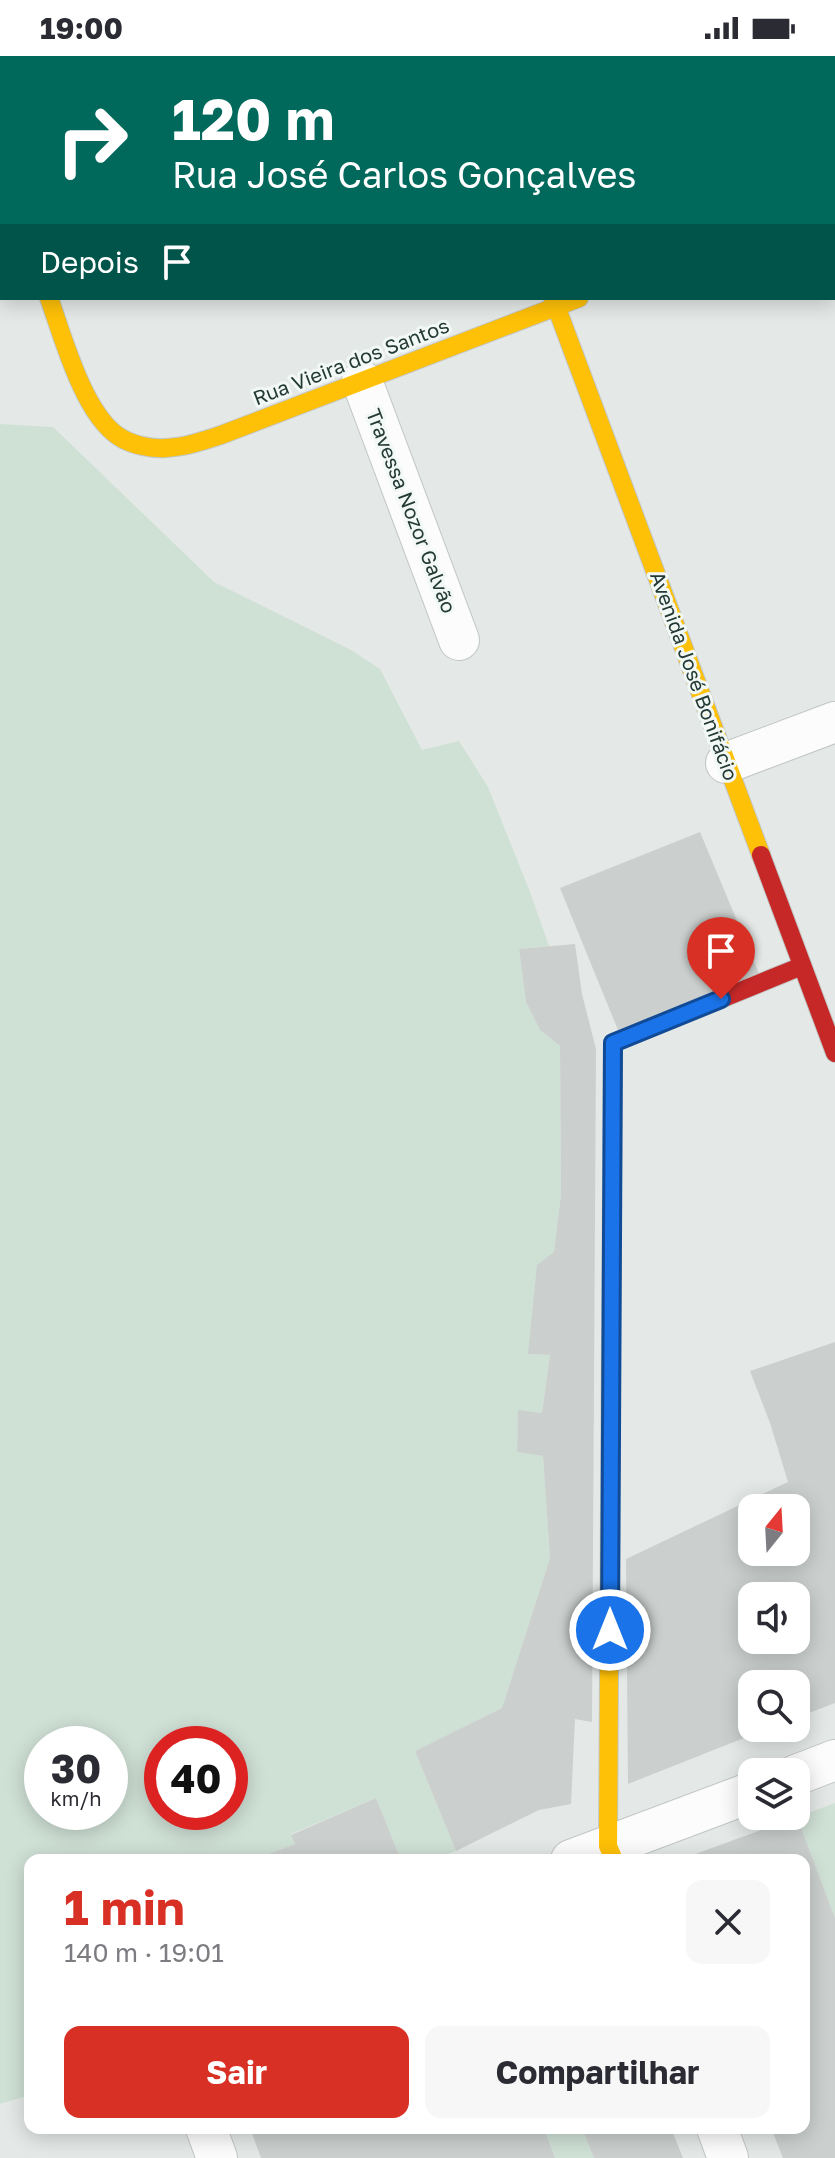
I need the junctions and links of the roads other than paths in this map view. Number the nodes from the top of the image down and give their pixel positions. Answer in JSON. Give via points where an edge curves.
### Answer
{"nodes":[{"id":1,"x":50,"y":300,"type":"edge"},
{"id":2,"x":555,"y":302,"type":"edge"},
{"id":3,"x":362,"y":381,"type":"junction"},
{"id":4,"x":459,"y":640,"type":"dead end"},
{"id":5,"x":835,"y":722,"type":"edge"},
{"id":6,"x":726,"y":763,"type":"junction"},
{"id":7,"x":802,"y":966,"type":"junction"},
{"id":8,"x":835,"y":1053,"type":"edge"},
{"id":9,"x":835,"y":1760,"type":"edge"},
{"id":10,"x":810,"y":1770,"type":"edge"},
{"id":11,"x":738,"y":1798,"type":"edge"},
{"id":12,"x":611,"y":1853,"type":"edge"},
{"id":13,"x":208,"y":2134,"type":"edge"},
{"id":14,"x":719,"y":2134,"type":"edge"},
{"id":15,"x":217,"y":2158,"type":"edge"},
{"id":16,"x":728,"y":2158,"type":"edge"}],
"edges":[{"from":1,"to":3,"type":"street","name":"Rua Vieira dos Santos","via":[[97,414],[117,435],[136,444],[184,446]]},
{"from":2,"to":3,"type":"street","name":"Rua Vieira dos Santos"},
{"from":2,"to":6,"type":"street","name":"Avenida José Bonifácio"},
{"from":3,"to":4,"type":"street","name":"Travessa Nozor Galvão"},
{"from":5,"to":6,"type":"street"},
{"from":6,"to":7,"type":"street","name":"Avenida José Bonifácio"},
{"from":7,"to":8,"type":"street","name":"Avenida José Bonifácio"},
{"from":7,"to":12,"type":"street","via":[[613,1043]]},
{"from":9,"to":10,"type":"street"},
{"from":11,"to":12,"type":"street"},
{"from":13,"to":15,"type":"street"},
{"from":14,"to":16,"type":"street"}]}
